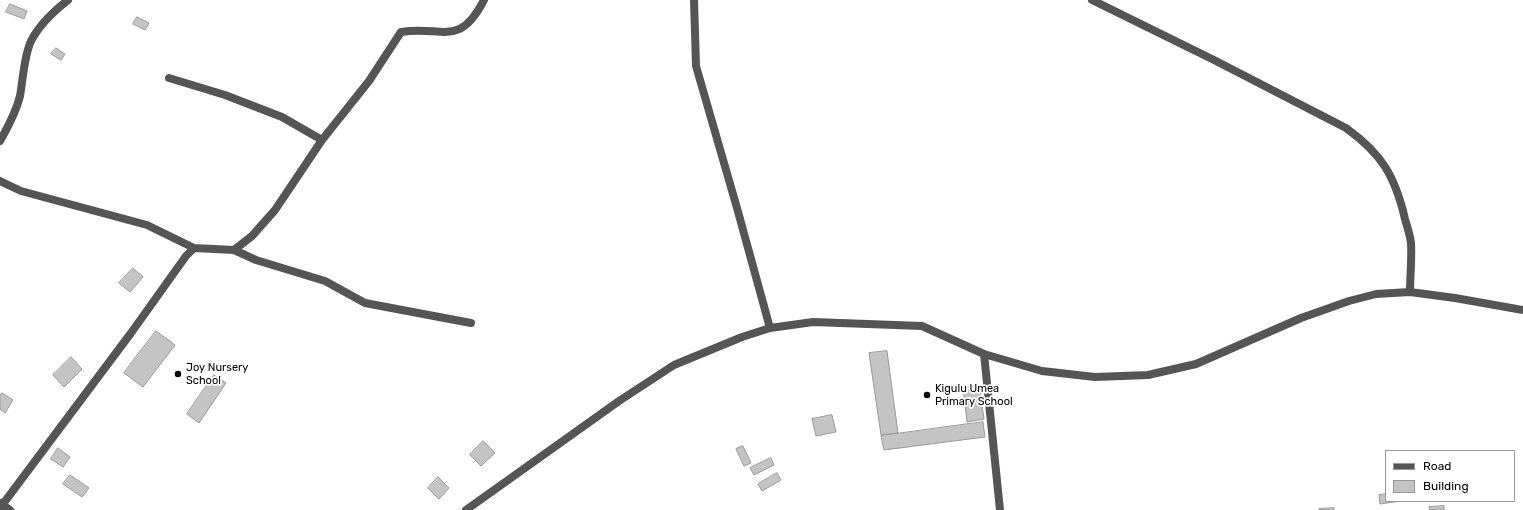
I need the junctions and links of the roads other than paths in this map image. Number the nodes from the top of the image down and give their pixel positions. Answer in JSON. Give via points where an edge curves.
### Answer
{"nodes":[{"id":1,"x":68,"y":0,"type":"edge"},
{"id":2,"x":484,"y":0,"type":"edge"},
{"id":3,"x":694,"y":0,"type":"edge"},
{"id":4,"x":1092,"y":0,"type":"edge"},
{"id":5,"x":170,"y":78,"type":"dead end"},
{"id":6,"x":322,"y":140,"type":"junction"},
{"id":7,"x":0,"y":141,"type":"edge"},
{"id":8,"x":0,"y":181,"type":"edge"},
{"id":9,"x":194,"y":248,"type":"junction"},
{"id":10,"x":234,"y":250,"type":"junction"},
{"id":11,"x":1410,"y":292,"type":"junction"},
{"id":12,"x":1523,"y":310,"type":"edge"},
{"id":13,"x":471,"y":323,"type":"dead end"},
{"id":14,"x":770,"y":328,"type":"junction"},
{"id":15,"x":984,"y":354,"type":"junction"},
{"id":16,"x":1,"y":505,"type":"edge"},
{"id":17,"x":10,"y":510,"type":"edge"},
{"id":18,"x":466,"y":510,"type":"edge"},
{"id":19,"x":1000,"y":510,"type":"edge"}],
"edges":[{"from":1,"to":7,"type":"street","via":[[50,15],[31,41],[19,97],[10,123]]},
{"from":2,"to":6,"type":"street","via":[[473,19],[463,28],[452,32],[401,32],[370,81]]},
{"from":3,"to":14,"type":"street","via":[[696,66]]},
{"from":4,"to":11,"type":"street","via":[[1346,128],[1374,150],[1389,171],[1403,208],[1411,242]]},
{"from":5,"to":6,"type":"street","via":[[226,95],[282,117]]},
{"from":6,"to":10,"type":"street","via":[[275,210],[252,236]]},
{"from":8,"to":9,"type":"street","via":[[21,191],[147,225]]},
{"from":9,"to":10,"type":"street"},
{"from":9,"to":16,"type":"street"},
{"from":10,"to":13,"type":"street","via":[[256,260],[325,281],[365,302]]},
{"from":11,"to":12,"type":"street"},
{"from":11,"to":15,"type":"street","via":[[1376,294],[1349,301],[1301,318],[1196,364],[1148,375],[1095,378],[1042,371]]},
{"from":14,"to":15,"type":"street","via":[[813,322],[922,326]]},
{"from":14,"to":18,"type":"street","via":[[674,365]]},
{"from":15,"to":19,"type":"street"},
{"from":16,"to":17,"type":"street"}]}
